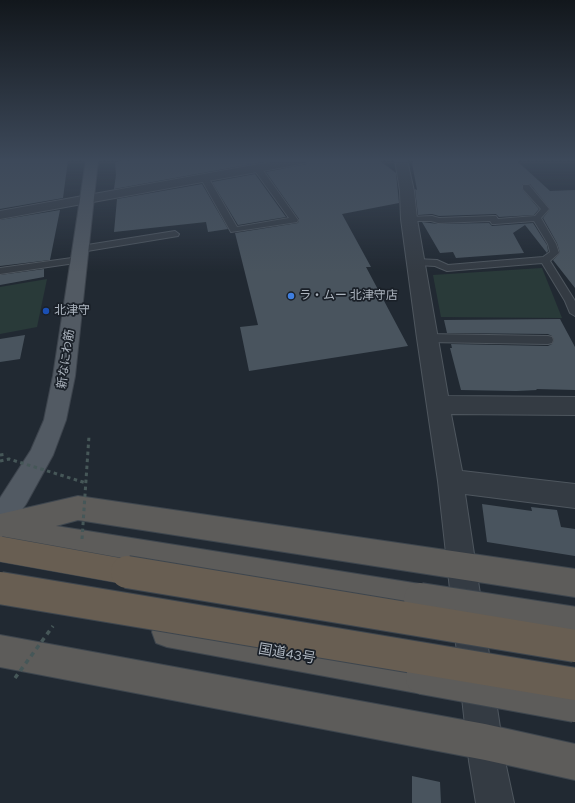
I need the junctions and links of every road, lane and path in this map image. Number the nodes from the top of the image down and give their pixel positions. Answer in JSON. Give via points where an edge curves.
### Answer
{"nodes":[{"id":1,"x":95,"y":197,"type":"edge"},
{"id":2,"x":216,"y":197,"type":"edge"},
{"id":3,"x":278,"y":197,"type":"edge"},
{"id":4,"x":407,"y":197,"type":"edge"},
{"id":5,"x":535,"y":197,"type":"edge"},
{"id":6,"x":87,"y":199,"type":"junction"},
{"id":7,"x":0,"y":215,"type":"edge"},
{"id":8,"x":537,"y":218,"type":"junction"},
{"id":9,"x":409,"y":219,"type":"junction"},
{"id":10,"x":176,"y":234,"type":"dead end"},
{"id":11,"x":80,"y":254,"type":"junction"},
{"id":12,"x":545,"y":260,"type":"junction"},
{"id":13,"x":416,"y":262,"type":"junction"},
{"id":14,"x":0,"y":271,"type":"edge"},
{"id":15,"x":575,"y":313,"type":"edge"},
{"id":16,"x":427,"y":338,"type":"junction"},
{"id":17,"x":548,"y":340,"type":"dead end"},
{"id":18,"x":438,"y":405,"type":"junction"},
{"id":19,"x":575,"y":406,"type":"edge"},
{"id":20,"x":7,"y":454,"type":"dead end"},
{"id":21,"x":0,"y":455,"type":"edge"},
{"id":22,"x":0,"y":461,"type":"edge"},
{"id":23,"x":451,"y":481,"type":"junction"},
{"id":24,"x":86,"y":483,"type":"dead end"},
{"id":25,"x":575,"y":496,"type":"edge"},
{"id":26,"x":0,"y":519,"type":"edge"},
{"id":27,"x":0,"y":528,"type":"edge"},
{"id":28,"x":0,"y":549,"type":"edge"},
{"id":29,"x":461,"y":566,"type":"junction"},
{"id":30,"x":575,"y":583,"type":"edge"},
{"id":31,"x":0,"y":588,"type":"edge"},
{"id":32,"x":0,"y":602,"type":"edge"},
{"id":33,"x":575,"y":623,"type":"edge"},
{"id":34,"x":575,"y":646,"type":"edge"},
{"id":35,"x":0,"y":651,"type":"edge"},
{"id":36,"x":575,"y":684,"type":"edge"},
{"id":37,"x":575,"y":706,"type":"edge"},
{"id":38,"x":485,"y":742,"type":"junction"},
{"id":39,"x":575,"y":762,"type":"edge"},
{"id":40,"x":495,"y":803,"type":"edge"}],
"edges":[{"from":1,"to":6,"type":"street"},
{"from":2,"to":3,"type":"lane","via":[[234,230],[294,220]]},
{"from":4,"to":9,"type":"street"},
{"from":5,"to":8,"type":"lane","via":[[545,209]]},
{"from":6,"to":7,"type":"street"},
{"from":6,"to":11,"type":"main road","name":"新なにわ筋"},
{"from":8,"to":9,"type":"lane","via":[[495,222],[493,218],[438,221],[432,218]]},
{"from":8,"to":12,"type":"lane","via":[[555,253]]},
{"from":9,"to":13,"type":"street"},
{"from":10,"to":11,"type":"lane"},
{"from":11,"to":14,"type":"lane"},
{"from":11,"to":26,"type":"main road","name":"新なにわ筋","via":[[64,376],[55,420],[42,455]]},
{"from":12,"to":13,"type":"lane","via":[[447,268],[437,263]]},
{"from":12,"to":15,"type":"lane"},
{"from":13,"to":16,"type":"street"},
{"from":16,"to":17,"type":"lane"},
{"from":16,"to":18,"type":"street"},
{"from":18,"to":19,"type":"street"},
{"from":18,"to":23,"type":"street"},
{"from":20,"to":21,"type":"path"},
{"from":22,"to":24,"type":"path","bridge":true,"via":[[9,459]]},
{"from":23,"to":25,"type":"street"},
{"from":23,"to":29,"type":"street"},
{"from":27,"to":29,"type":"highway","via":[[78,508]]},
{"from":27,"to":33,"type":"highway","bridge":true},
{"from":28,"to":34,"type":"highway","bridge":true,"via":[[87,566]]},
{"from":29,"to":30,"type":"highway"},
{"from":29,"to":38,"type":"street"},
{"from":31,"to":36,"type":"highway","bridge":true},
{"from":32,"to":37,"type":"highway","name":"国道43号","bridge":true},
{"from":35,"to":38,"type":"highway"},
{"from":38,"to":39,"type":"highway"},
{"from":38,"to":40,"type":"street"}]}
